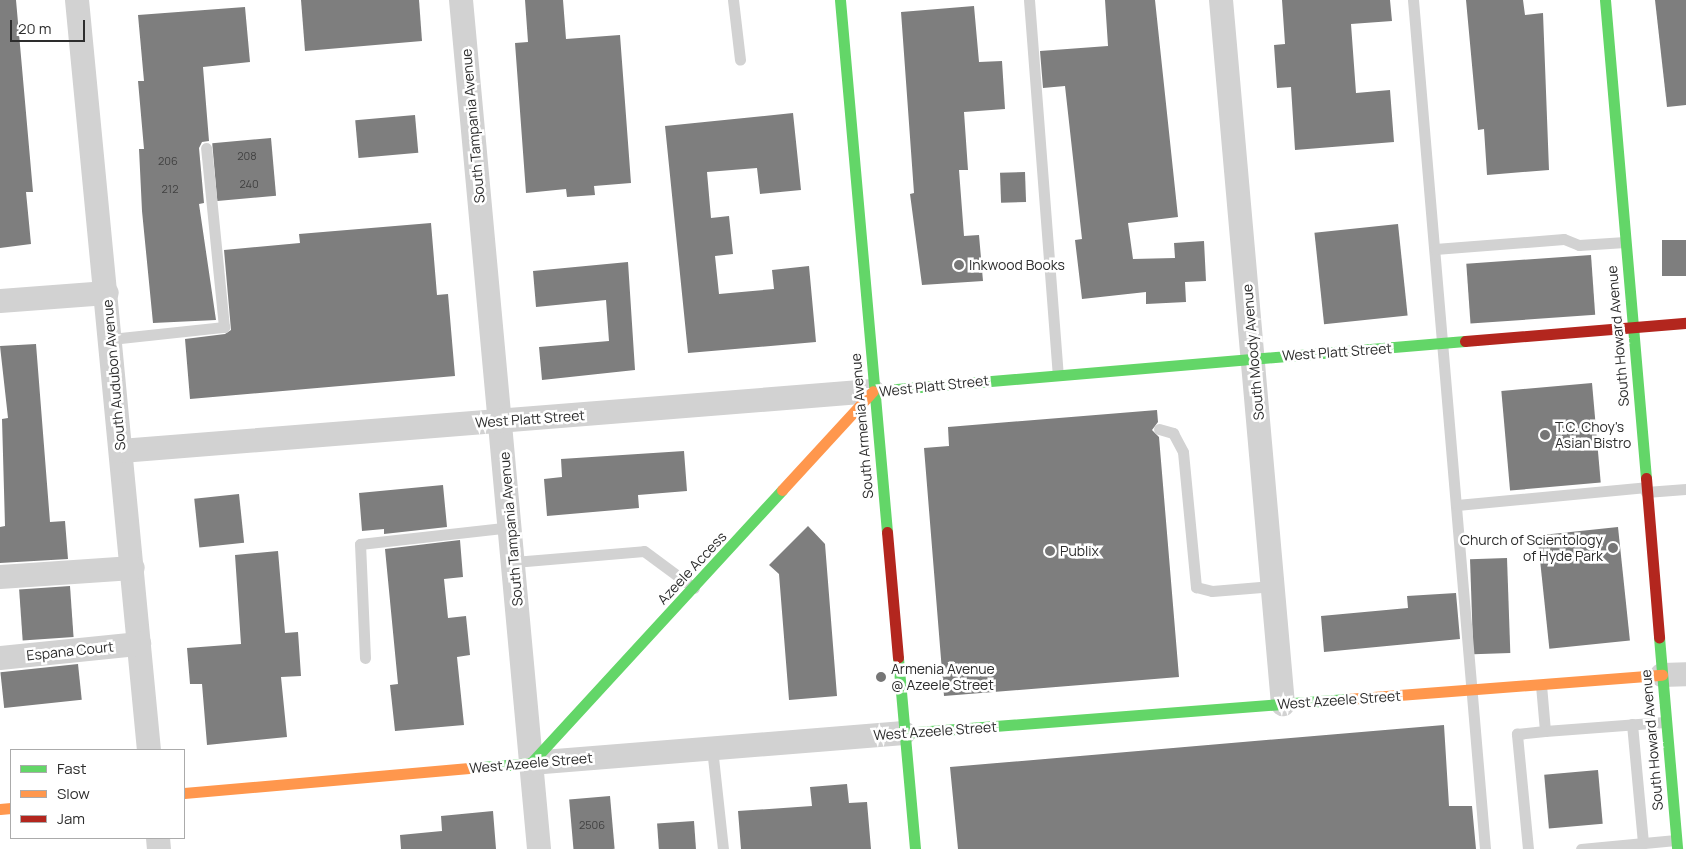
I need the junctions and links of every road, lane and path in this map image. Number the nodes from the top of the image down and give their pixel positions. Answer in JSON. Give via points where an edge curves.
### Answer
{"nodes":[{"id":1,"x":77,"y":0,"type":"edge"},
{"id":2,"x":461,"y":0,"type":"edge"},
{"id":3,"x":733,"y":0,"type":"edge"},
{"id":4,"x":840,"y":0,"type":"edge"},
{"id":5,"x":1029,"y":0,"type":"edge"},
{"id":6,"x":1222,"y":0,"type":"edge"},
{"id":7,"x":1413,"y":0,"type":"edge"},
{"id":8,"x":1604,"y":0,"type":"edge"},
{"id":9,"x":740,"y":60,"type":"dead end"},
{"id":10,"x":206,"y":148,"type":"dead end"},
{"id":11,"x":1625,"y":242,"type":"junction"},
{"id":12,"x":1435,"y":250,"type":"junction"},
{"id":13,"x":106,"y":293,"type":"junction"},
{"id":14,"x":0,"y":301,"type":"edge"},
{"id":15,"x":1686,"y":323,"type":"edge"},
{"id":16,"x":1633,"y":328,"type":"junction"},
{"id":17,"x":111,"y":339,"type":"junction"},
{"id":18,"x":1443,"y":344,"type":"junction"},
{"id":19,"x":1253,"y":359,"type":"junction"},
{"id":20,"x":1058,"y":374,"type":"junction"},
{"id":21,"x":873,"y":392,"type":"junction"},
{"id":22,"x":502,"y":422,"type":"junction"},
{"id":23,"x":1159,"y":429,"type":"dead end"},
{"id":24,"x":121,"y":451,"type":"junction"},
{"id":25,"x":1646,"y":489,"type":"junction"},
{"id":26,"x":1686,"y":489,"type":"edge"},
{"id":27,"x":1457,"y":504,"type":"junction"},
{"id":28,"x":511,"y":526,"type":"junction"},
{"id":29,"x":514,"y":562,"type":"junction"},
{"id":30,"x":132,"y":568,"type":"junction"},
{"id":31,"x":0,"y":577,"type":"edge"},
{"id":32,"x":1273,"y":586,"type":"junction"},
{"id":33,"x":694,"y":588,"type":"junction"},
{"id":34,"x":140,"y":644,"type":"junction"},
{"id":35,"x":0,"y":658,"type":"edge"},
{"id":36,"x":365,"y":658,"type":"dead end"},
{"id":37,"x":1686,"y":674,"type":"edge"},
{"id":38,"x":1662,"y":675,"type":"junction"},
{"id":39,"x":1541,"y":685,"type":"junction"},
{"id":40,"x":1468,"y":691,"type":"junction"},
{"id":41,"x":1283,"y":704,"type":"junction"},
{"id":42,"x":1665,"y":722,"type":"junction"},
{"id":43,"x":1632,"y":724,"type":"junction"},
{"id":44,"x":1545,"y":731,"type":"junction"},
{"id":45,"x":904,"y":733,"type":"junction"},
{"id":46,"x":712,"y":748,"type":"junction"},
{"id":47,"x":150,"y":749,"type":"edge"},
{"id":48,"x":531,"y":763,"type":"junction"},
{"id":49,"x":185,"y":793,"type":"edge"},
{"id":50,"x":1643,"y":843,"type":"junction"},
{"id":51,"x":1677,"y":845,"type":"edge"},
{"id":52,"x":538,"y":849,"type":"edge"},
{"id":53,"x":722,"y":849,"type":"edge"},
{"id":54,"x":915,"y":849,"type":"edge"},
{"id":55,"x":1485,"y":849,"type":"edge"},
{"id":56,"x":1528,"y":849,"type":"edge"},
{"id":57,"x":1582,"y":849,"type":"edge"}],
"edges":[{"from":1,"to":13,"type":"street","name":"South Audubon Avenue"},
{"from":2,"to":22,"type":"street","name":"South Tampania Avenue"},
{"from":3,"to":9,"type":"lane"},
{"from":4,"to":21,"type":"main road","name":"South Armenia Avenue"},
{"from":5,"to":20,"type":"lane"},
{"from":6,"to":19,"type":"street","name":"South Moody Avenue"},
{"from":7,"to":12,"type":"lane"},
{"from":8,"to":11,"type":"main road","name":"South Howard Avenue"},
{"from":10,"to":17,"type":"lane","via":[[224,328]]},
{"from":11,"to":12,"type":"lane","via":[[1579,245],[1564,239]]},
{"from":11,"to":16,"type":"main road","name":"South Howard Avenue"},
{"from":12,"to":18,"type":"lane"},
{"from":13,"to":14,"type":"street"},
{"from":13,"to":17,"type":"street","name":"South Audubon Avenue"},
{"from":15,"to":16,"type":"main road","name":"West Platt Street"},
{"from":16,"to":18,"type":"main road","name":"West Platt Street"},
{"from":16,"to":25,"type":"main road","name":"South Howard Avenue"},
{"from":17,"to":24,"type":"street","name":"South Audubon Avenue"},
{"from":18,"to":19,"type":"main road","name":"West Platt Street"},
{"from":18,"to":27,"type":"lane"},
{"from":19,"to":20,"type":"main road","name":"West Platt Street"},
{"from":19,"to":32,"type":"street","name":"South Moody Avenue"},
{"from":20,"to":21,"type":"main road","name":"West Platt Street"},
{"from":21,"to":22,"type":"street","name":"West Platt Street"},
{"from":21,"to":33,"type":"main road","name":"Azeele Access"},
{"from":21,"to":45,"type":"main road","name":"South Armenia Avenue"},
{"from":22,"to":24,"type":"street","name":"West Platt Street"},
{"from":22,"to":28,"type":"street","name":"South Tampania Avenue"},
{"from":23,"to":32,"type":"lane","via":[[1173,433],[1183,452],[1196,587],[1212,591]]},
{"from":24,"to":30,"type":"street","name":"South Audubon Avenue"},
{"from":25,"to":26,"type":"lane"},
{"from":25,"to":27,"type":"lane"},
{"from":25,"to":38,"type":"main road","name":"South Howard Avenue"},
{"from":27,"to":40,"type":"lane"},
{"from":28,"to":29,"type":"street","name":"South Tampania Avenue"},
{"from":28,"to":36,"type":"lane","via":[[360,544]]},
{"from":29,"to":33,"type":"lane","via":[[644,551]]},
{"from":29,"to":48,"type":"street","name":"South Tampania Avenue"},
{"from":30,"to":31,"type":"street"},
{"from":30,"to":34,"type":"street","name":"South Audubon Avenue"},
{"from":32,"to":41,"type":"street","name":"South Moody Avenue"},
{"from":33,"to":48,"type":"main road","name":"Azeele Access"},
{"from":34,"to":35,"type":"street","name":"Espana Court"},
{"from":34,"to":47,"type":"street","name":"South Audubon Avenue"},
{"from":37,"to":38,"type":"street","name":"West Azeele Street"},
{"from":38,"to":39,"type":"main road","name":"West Azeele Street"},
{"from":38,"to":42,"type":"main road","name":"South Howard Avenue"},
{"from":39,"to":40,"type":"main road","name":"West Azeele Street"},
{"from":39,"to":44,"type":"lane"},
{"from":40,"to":41,"type":"main road","name":"West Azeele Street"},
{"from":40,"to":55,"type":"lane"},
{"from":41,"to":45,"type":"main road","name":"West Azeele Street"},
{"from":42,"to":43,"type":"lane"},
{"from":42,"to":51,"type":"main road","name":"South Howard Avenue"},
{"from":43,"to":44,"type":"lane"},
{"from":43,"to":50,"type":"lane"},
{"from":44,"to":56,"type":"lane","via":[[1517,734]]},
{"from":45,"to":46,"type":"street","name":"West Azeele Street"},
{"from":45,"to":54,"type":"main road","name":"South Armenia Avenue"},
{"from":46,"to":48,"type":"street","name":"West Azeele Street"},
{"from":46,"to":53,"type":"lane"},
{"from":48,"to":49,"type":"main road","name":"West Azeele Street"},
{"from":48,"to":52,"type":"street","name":"South Tampania Avenue"},
{"from":50,"to":51,"type":"lane"},
{"from":50,"to":57,"type":"lane"}]}
